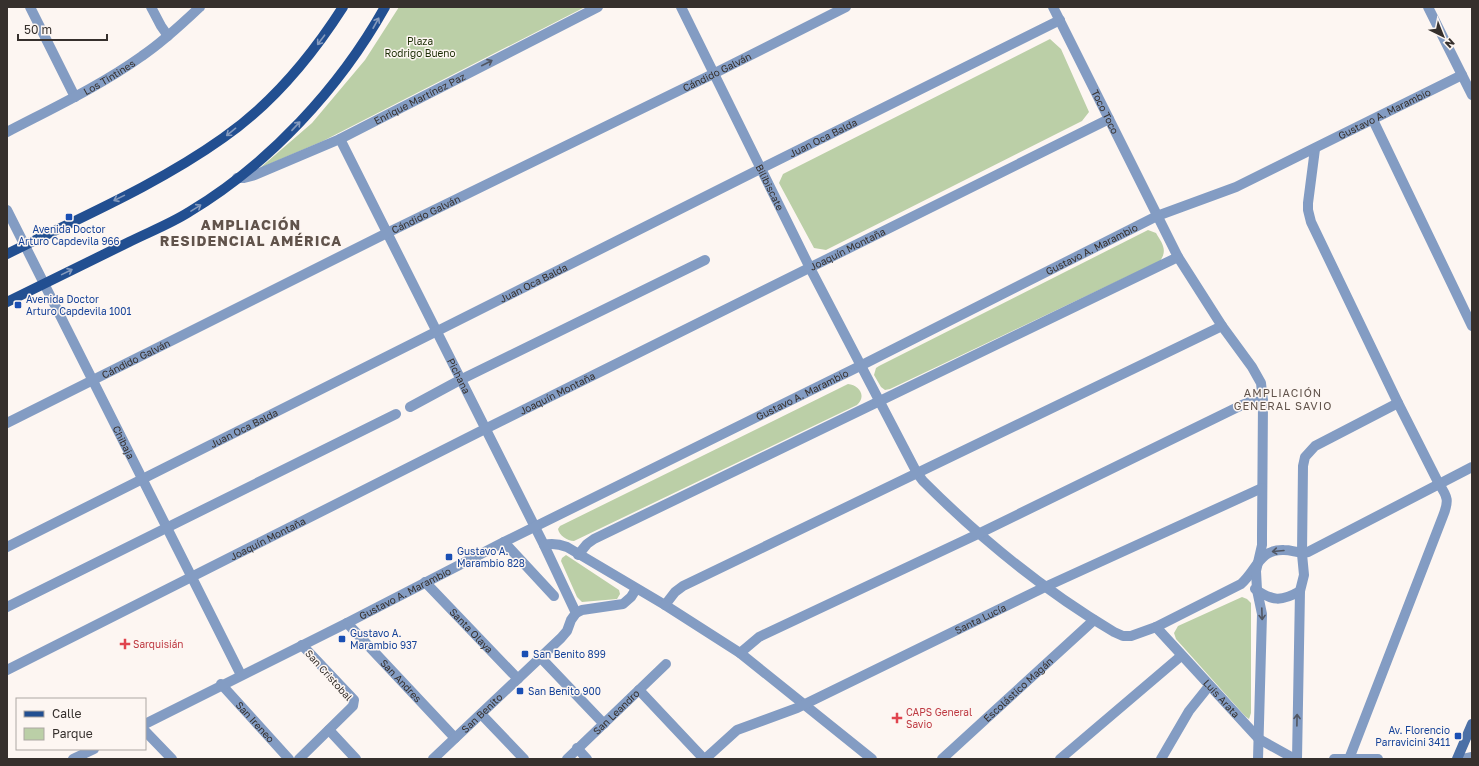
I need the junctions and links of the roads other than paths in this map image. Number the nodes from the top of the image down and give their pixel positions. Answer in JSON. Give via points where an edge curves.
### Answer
{"nodes":[{"id":1,"x":30,"y":7,"type":"edge"},
{"id":2,"x":151,"y":7,"type":"edge"},
{"id":3,"x":200,"y":7,"type":"edge"},
{"id":4,"x":343,"y":7,"type":"edge"},
{"id":5,"x":385,"y":7,"type":"edge"},
{"id":6,"x":598,"y":7,"type":"edge"},
{"id":7,"x":681,"y":7,"type":"edge"},
{"id":8,"x":846,"y":7,"type":"edge"},
{"id":9,"x":1053,"y":7,"type":"edge"},
{"id":10,"x":1428,"y":7,"type":"edge"},
{"id":11,"x":1060,"y":20,"type":"junction"},
{"id":12,"x":168,"y":36,"type":"junction"},
{"id":13,"x":713,"y":74,"type":"junction"},
{"id":14,"x":1462,"y":75,"type":"junction"},
{"id":15,"x":1472,"y":95,"type":"edge"},
{"id":16,"x":76,"y":97,"type":"junction"},
{"id":17,"x":1109,"y":119,"type":"junction"},
{"id":18,"x":1373,"y":120,"type":"junction"},
{"id":19,"x":7,"y":132,"type":"edge"},
{"id":20,"x":340,"y":138,"type":"junction"},
{"id":21,"x":1315,"y":149,"type":"junction"},
{"id":22,"x":760,"y":169,"type":"junction"},
{"id":23,"x":237,"y":178,"type":"junction"},
{"id":24,"x":7,"y":210,"type":"edge"},
{"id":25,"x":1158,"y":216,"type":"junction"},
{"id":26,"x":387,"y":233,"type":"junction"},
{"id":27,"x":24,"y":245,"type":"junction"},
{"id":28,"x":7,"y":254,"type":"edge"},
{"id":29,"x":1178,"y":257,"type":"junction"},
{"id":30,"x":705,"y":260,"type":"dead end"},
{"id":31,"x":810,"y":268,"type":"junction"},
{"id":32,"x":44,"y":284,"type":"junction"},
{"id":33,"x":7,"y":302,"type":"edge"},
{"id":34,"x":1222,"y":326,"type":"junction"},
{"id":35,"x":1472,"y":326,"type":"edge"},
{"id":36,"x":436,"y":332,"type":"junction"},
{"id":37,"x":862,"y":366,"type":"junction"},
{"id":38,"x":93,"y":380,"type":"junction"},
{"id":39,"x":460,"y":380,"type":"junction"},
{"id":40,"x":1264,"y":401,"type":"junction"},
{"id":41,"x":880,"y":402,"type":"junction"},
{"id":42,"x":1398,"y":403,"type":"junction"},
{"id":43,"x":410,"y":407,"type":"dead end"},
{"id":44,"x":396,"y":414,"type":"dead end"},
{"id":45,"x":7,"y":423,"type":"edge"},
{"id":46,"x":485,"y":429,"type":"junction"},
{"id":47,"x":1472,"y":467,"type":"edge"},
{"id":48,"x":917,"y":473,"type":"junction"},
{"id":49,"x":142,"y":480,"type":"junction"},
{"id":50,"x":1439,"y":484,"type":"junction"},
{"id":51,"x":1262,"y":488,"type":"junction"},
{"id":52,"x":535,"y":527,"type":"junction"},
{"id":53,"x":167,"y":528,"type":"junction"},
{"id":54,"x":978,"y":534,"type":"junction"},
{"id":55,"x":504,"y":542,"type":"junction"},
{"id":56,"x":544,"y":545,"type":"junction"},
{"id":57,"x":7,"y":547,"type":"edge"},
{"id":58,"x":1302,"y":554,"type":"junction"},
{"id":59,"x":578,"y":555,"type":"junction"},
{"id":60,"x":1257,"y":562,"type":"junction"},
{"id":61,"x":192,"y":576,"type":"junction"},
{"id":62,"x":424,"y":582,"type":"junction"},
{"id":63,"x":1242,"y":584,"type":"junction"},
{"id":64,"x":1045,"y":587,"type":"junction"},
{"id":65,"x":636,"y":589,"type":"junction"},
{"id":66,"x":1257,"y":590,"type":"junction"},
{"id":67,"x":1300,"y":591,"type":"junction"},
{"id":68,"x":554,"y":596,"type":"dead end"},
{"id":69,"x":665,"y":605,"type":"junction"},
{"id":70,"x":7,"y":607,"type":"edge"},
{"id":71,"x":576,"y":613,"type":"junction"},
{"id":72,"x":1094,"y":620,"type":"junction"},
{"id":73,"x":347,"y":623,"type":"junction"},
{"id":74,"x":1156,"y":627,"type":"junction"},
{"id":75,"x":302,"y":645,"type":"junction"},
{"id":76,"x":740,"y":653,"type":"junction"},
{"id":77,"x":1181,"y":656,"type":"junction"},
{"id":78,"x":541,"y":658,"type":"junction"},
{"id":79,"x":666,"y":664,"type":"dead end"},
{"id":80,"x":7,"y":670,"type":"edge"},
{"id":81,"x":241,"y":675,"type":"junction"},
{"id":82,"x":518,"y":679,"type":"junction"},
{"id":83,"x":221,"y":684,"type":"junction"},
{"id":84,"x":1209,"y":686,"type":"junction"},
{"id":85,"x":638,"y":690,"type":"junction"},
{"id":86,"x":805,"y":704,"type":"junction"},
{"id":87,"x":481,"y":714,"type":"junction"},
{"id":88,"x":146,"y":723,"type":"edge"},
{"id":89,"x":604,"y":724,"type":"junction"},
{"id":90,"x":1472,"y":724,"type":"edge"},
{"id":91,"x":329,"y":730,"type":"junction"},
{"id":92,"x":146,"y":732,"type":"edge"},
{"id":93,"x":455,"y":738,"type":"junction"},
{"id":94,"x":1258,"y":739,"type":"junction"},
{"id":95,"x":577,"y":748,"type":"junction"},
{"id":96,"x":92,"y":750,"type":"edge"},
{"id":97,"x":1472,"y":757,"type":"edge"},
{"id":98,"x":73,"y":759,"type":"edge"},
{"id":99,"x":172,"y":759,"type":"edge"},
{"id":100,"x":289,"y":759,"type":"edge"},
{"id":101,"x":299,"y":759,"type":"edge"},
{"id":102,"x":356,"y":759,"type":"edge"},
{"id":103,"x":433,"y":759,"type":"edge"},
{"id":104,"x":524,"y":759,"type":"edge"},
{"id":105,"x":567,"y":759,"type":"edge"},
{"id":106,"x":587,"y":759,"type":"edge"},
{"id":107,"x":704,"y":759,"type":"edge"},
{"id":108,"x":872,"y":759,"type":"edge"},
{"id":109,"x":942,"y":759,"type":"edge"},
{"id":110,"x":1060,"y":759,"type":"edge"},
{"id":111,"x":1161,"y":759,"type":"edge"},
{"id":112,"x":1258,"y":759,"type":"edge"},
{"id":113,"x":1296,"y":759,"type":"edge"},
{"id":114,"x":1334,"y":759,"type":"edge"},
{"id":115,"x":1350,"y":759,"type":"edge"},
{"id":116,"x":1378,"y":759,"type":"edge"},
{"id":117,"x":1457,"y":759,"type":"edge"},
{"id":118,"x":1463,"y":759,"type":"edge"}],
"edges":[{"from":1,"to":16,"type":"street"},
{"from":2,"to":12,"type":"street"},
{"from":3,"to":12,"type":"street","name":"Los Tintines"},
{"from":4,"to":27,"type":"main road","one_way":true,"via":[[300,66],[249,118],[224,138],[174,170]]},
{"from":23,"to":5,"type":"main road","one_way":true,"via":[[293,129],[317,103],[345,69]]},
{"from":20,"to":6,"type":"street","name":"Enrique Martínez Paz","one_way":true},
{"from":7,"to":13,"type":"street","name":"Bilibiscate"},
{"from":8,"to":13,"type":"street","name":"Cándido Galván"},
{"from":9,"to":11,"type":"street","name":"Toco Toco"},
{"from":10,"to":14,"type":"street"},
{"from":11,"to":17,"type":"street","name":"Toco Toco"},
{"from":11,"to":22,"type":"street","name":"Juan Oca Balda"},
{"from":12,"to":16,"type":"street","name":"Los Tintines","via":[[144,56]]},
{"from":13,"to":22,"type":"street","name":"Bilibiscate"},
{"from":13,"to":26,"type":"street","name":"Cándido Galván"},
{"from":14,"to":15,"type":"street"},
{"from":14,"to":18,"type":"street","name":"Gustavo A. Marambio"},
{"from":16,"to":19,"type":"street","name":"Los Tintines"},
{"from":17,"to":25,"type":"street","name":"Toco Toco"},
{"from":17,"to":31,"type":"street","name":"Joaquín Montaña"},
{"from":18,"to":21,"type":"street","name":"Gustavo A. Marambio"},
{"from":18,"to":35,"type":"street"},
{"from":20,"to":23,"type":"street","name":"Enrique Martínez Paz","via":[[261,172]]},
{"from":20,"to":26,"type":"street","name":"Pichana"},
{"from":21,"to":25,"type":"street","name":"Gustavo A. Marambio","via":[[1225,192]]},
{"from":21,"to":42,"type":"street","via":[[1308,203],[1309,216]]},
{"from":22,"to":31,"type":"street","name":"Bilibiscate"},
{"from":22,"to":36,"type":"street","name":"Juan Oca Balda"},
{"from":32,"to":23,"type":"main road","one_way":true,"via":[[187,213]]},
{"from":24,"to":27,"type":"street","name":"Chibaja"},
{"from":25,"to":29,"type":"street","name":"Toco Toco"},
{"from":25,"to":37,"type":"street","name":"Gustavo A. Marambio"},
{"from":26,"to":36,"type":"street","name":"Pichana"},
{"from":26,"to":38,"type":"street","name":"Cándido Galván"},
{"from":27,"to":28,"type":"main road"},
{"from":27,"to":32,"type":"street","name":"Chibaja"},
{"from":29,"to":34,"type":"street","name":"Toco Toco"},
{"from":29,"to":41,"type":"street"},
{"from":30,"to":39,"type":"street"},
{"from":31,"to":37,"type":"street","name":"Bilibiscate"},
{"from":31,"to":46,"type":"street","name":"Joaquín Montaña"},
{"from":32,"to":33,"type":"main road"},
{"from":32,"to":38,"type":"street","name":"Chibaja"},
{"from":34,"to":40,"type":"street","name":"Toco Toco","via":[[1256,373],[1261,383]]},
{"from":34,"to":48,"type":"street"},
{"from":36,"to":39,"type":"street","name":"Pichana"},
{"from":36,"to":49,"type":"street","name":"Juan Oca Balda"},
{"from":37,"to":41,"type":"street","name":"Bilibiscate"},
{"from":37,"to":52,"type":"street","name":"Gustavo A. Marambio"},
{"from":38,"to":45,"type":"street","name":"Cándido Galván"},
{"from":38,"to":49,"type":"street","name":"Chibaja"},
{"from":39,"to":43,"type":"street"},
{"from":39,"to":46,"type":"street","name":"Pichana"},
{"from":40,"to":51,"type":"street","name":"Toco Toco"},
{"from":40,"to":54,"type":"street","via":[[1242,405]]},
{"from":41,"to":48,"type":"street","name":"Bilibiscate"},
{"from":41,"to":59,"type":"street","via":[[594,539]]},
{"from":42,"to":50,"type":"street"},
{"from":42,"to":58,"type":"street","via":[[1315,446],[1305,457]]},
{"from":44,"to":53,"type":"street"},
{"from":46,"to":52,"type":"street","name":"Pichana"},
{"from":46,"to":61,"type":"street","name":"Joaquín Montaña"},
{"from":47,"to":50,"type":"street"},
{"from":48,"to":54,"type":"street","name":"Bilibiscate"},
{"from":48,"to":69,"type":"street","via":[[683,586]]},
{"from":49,"to":53,"type":"street","name":"Chibaja"},
{"from":49,"to":57,"type":"street","name":"Juan Oca Balda"},
{"from":50,"to":58,"type":"street"},
{"from":50,"to":115,"type":"street","via":[[1447,497],[1447,505]]},
{"from":51,"to":60,"type":"street","name":"Toco Toco","via":[[1262,545]]},
{"from":51,"to":64,"type":"street","name":"Santa Lucía"},
{"from":52,"to":55,"type":"street","name":"Gustavo A. Marambio"},
{"from":52,"to":56,"type":"street","name":"Pichana"},
{"from":53,"to":61,"type":"street","name":"Chibaja"},
{"from":53,"to":70,"type":"street"},
{"from":54,"to":64,"type":"street","name":"Bilibiscate"},
{"from":54,"to":76,"type":"street","via":[[759,637]]},
{"from":55,"to":62,"type":"street","name":"Gustavo A. Marambio"},
{"from":55,"to":68,"type":"street"},
{"from":56,"to":59,"type":"street","via":[[561,545]]},
{"from":56,"to":71,"type":"street","name":"Pichana"},
{"from":58,"to":60,"type":"street","one_way":true,"via":[[1287,550],[1271,551]]},
{"from":58,"to":67,"type":"street","via":[[1304,575]]},
{"from":59,"to":65,"type":"street"},
{"from":60,"to":63,"type":"street"},
{"from":60,"to":66,"type":"street"},
{"from":61,"to":80,"type":"street","name":"Joaquín Montaña"},
{"from":61,"to":81,"type":"street","name":"Chibaja"},
{"from":62,"to":73,"type":"street","name":"Gustavo A. Marambio"},
{"from":62,"to":82,"type":"street","name":"Santa Olaya"},
{"from":63,"to":66,"type":"street"},
{"from":63,"to":74,"type":"street","name":"Bilibiscate"},
{"from":64,"to":72,"type":"street","name":"Bilibiscate"},
{"from":64,"to":86,"type":"street","name":"Santa Lucía"},
{"from":65,"to":69,"type":"street"},
{"from":65,"to":71,"type":"street","via":[[632,597],[623,604]]},
{"from":66,"to":67,"type":"street","via":[[1279,599]]},
{"from":66,"to":94,"type":"street","one_way":true,"via":[[1262,614]]},
{"from":113,"to":67,"type":"street","one_way":true},
{"from":69,"to":76,"type":"street"},
{"from":71,"to":78,"type":"street","name":"San Benito","via":[[562,638]]},
{"from":72,"to":74,"type":"street","name":"Bilibiscate","via":[[1123,636],[1131,636]]},
{"from":72,"to":109,"type":"street","name":"Escolástico Magán"},
{"from":73,"to":75,"type":"street","name":"Gustavo A. Marambio"},
{"from":73,"to":93,"type":"street","name":"San Andres"},
{"from":74,"to":77,"type":"street","name":"Luis Arata"},
{"from":75,"to":81,"type":"street","name":"Gustavo A. Marambio"},
{"from":75,"to":91,"type":"street","name":"San Cristobal","via":[[354,700],[353,706]]},
{"from":76,"to":86,"type":"street"},
{"from":77,"to":84,"type":"street","name":"Luis Arata"},
{"from":77,"to":110,"type":"street"},
{"from":78,"to":82,"type":"street","name":"San Benito"},
{"from":78,"to":89,"type":"street"},
{"from":79,"to":85,"type":"street","name":"San Leandro"},
{"from":81,"to":83,"type":"street","name":"Gustavo A. Marambio"},
{"from":82,"to":87,"type":"street","name":"San Benito"},
{"from":83,"to":88,"type":"street","name":"Gustavo A. Marambio"},
{"from":83,"to":100,"type":"street","name":"San Ireneo"},
{"from":84,"to":94,"type":"street","name":"Luis Arata"},
{"from":84,"to":111,"type":"street","via":[[1189,711]]},
{"from":85,"to":89,"type":"street","name":"San Leandro"},
{"from":85,"to":107,"type":"street"},
{"from":86,"to":107,"type":"street","name":"Santa Lucía","via":[[737,730]]},
{"from":86,"to":108,"type":"street"},
{"from":87,"to":93,"type":"street","name":"San Benito"},
{"from":87,"to":104,"type":"street"},
{"from":89,"to":95,"type":"street","name":"San Leandro"},
{"from":90,"to":117,"type":"main road"},
{"from":91,"to":101,"type":"street"},
{"from":91,"to":102,"type":"street"},
{"from":92,"to":99,"type":"street"},
{"from":93,"to":103,"type":"street","name":"San Benito"},
{"from":94,"to":112,"type":"street"},
{"from":94,"to":113,"type":"street","name":"Luis Arata"},
{"from":95,"to":105,"type":"street","name":"San Leandro"},
{"from":95,"to":106,"type":"street"},
{"from":96,"to":98,"type":"street"},
{"from":97,"to":118,"type":"street"},
{"from":114,"to":115,"type":"street"},
{"from":115,"to":116,"type":"street"}]}
